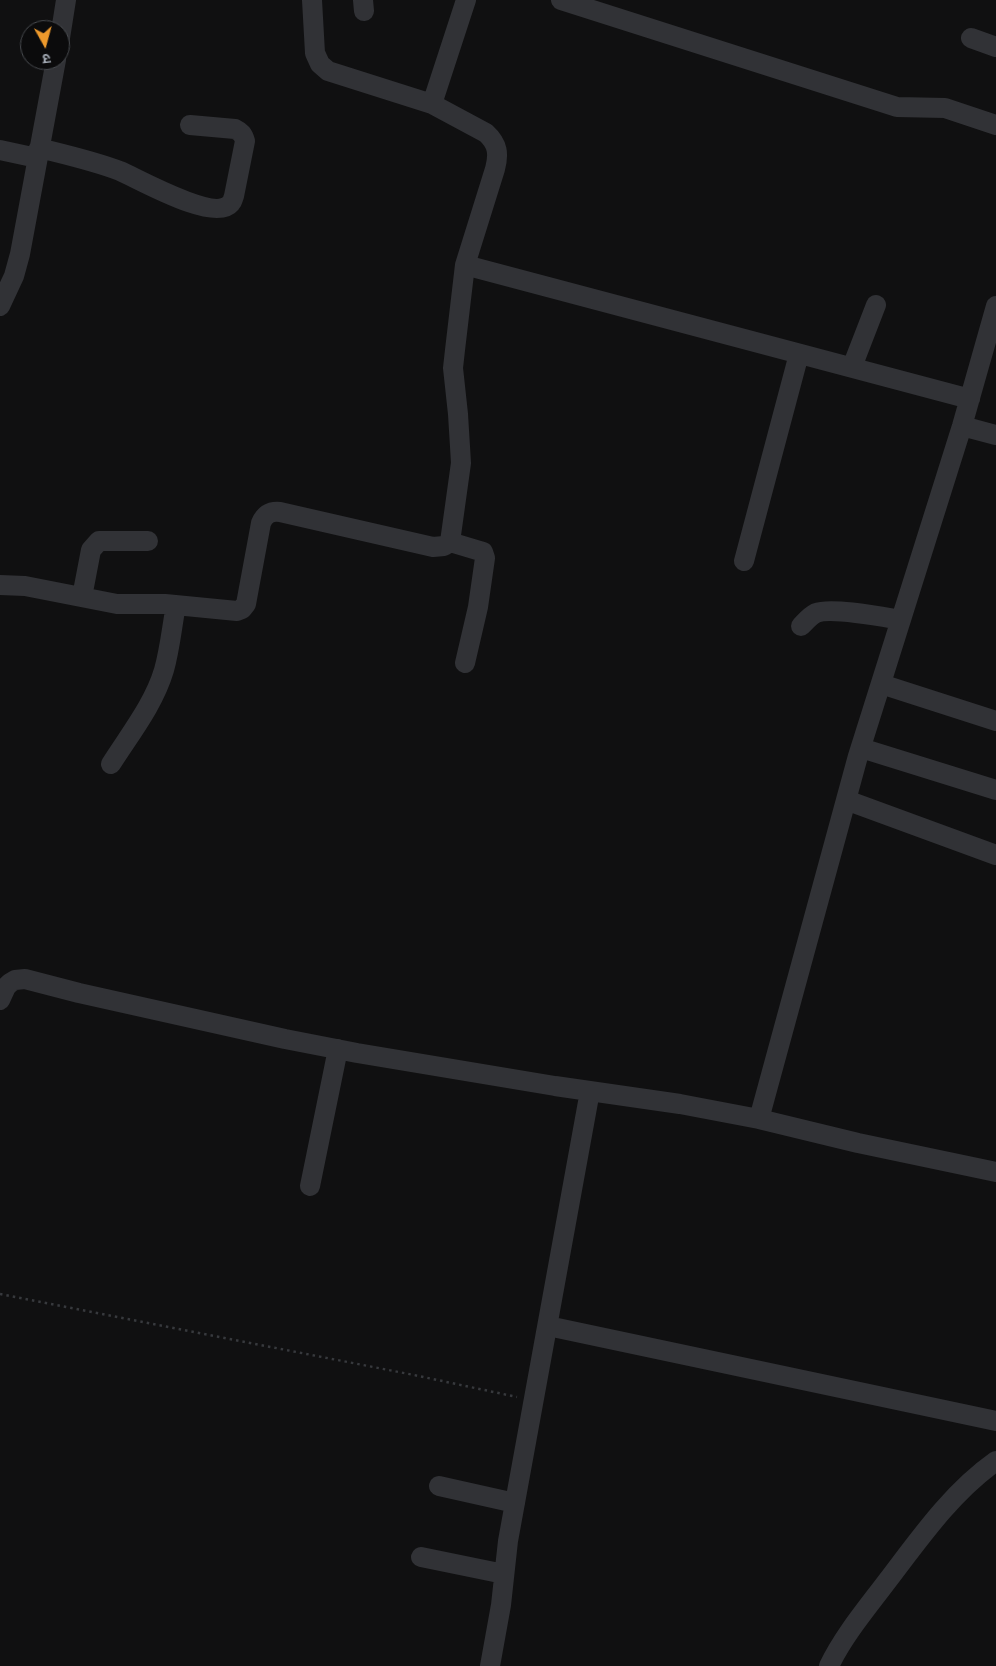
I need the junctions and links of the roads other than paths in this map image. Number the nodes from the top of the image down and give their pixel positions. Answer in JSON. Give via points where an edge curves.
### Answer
{"nodes":[{"id":1,"x":66,"y":0,"type":"edge"},
{"id":2,"x":312,"y":0,"type":"edge"},
{"id":3,"x":466,"y":0,"type":"edge"},
{"id":4,"x":561,"y":0,"type":"edge"},
{"id":5,"x":63,"y":20,"type":"edge"},
{"id":6,"x":971,"y":38,"type":"dead end"},
{"id":7,"x":996,"y":47,"type":"edge"},
{"id":8,"x":54,"y":70,"type":"edge"},
{"id":9,"x":432,"y":104,"type":"junction"},
{"id":10,"x":190,"y":125,"type":"dead end"},
{"id":11,"x":996,"y":125,"type":"edge"},
{"id":12,"x":0,"y":150,"type":"edge"},
{"id":13,"x":38,"y":153,"type":"junction"},
{"id":14,"x":465,"y":265,"type":"junction"},
{"id":15,"x":876,"y":305,"type":"dead end"},
{"id":16,"x":0,"y":306,"type":"edge"},
{"id":17,"x":996,"y":306,"type":"edge"},
{"id":18,"x":799,"y":354,"type":"junction"},
{"id":19,"x":852,"y":367,"type":"junction"},
{"id":20,"x":970,"y":399,"type":"junction"},
{"id":21,"x":962,"y":426,"type":"junction"},
{"id":22,"x":996,"y":435,"type":"edge"},
{"id":23,"x":148,"y":541,"type":"dead end"},
{"id":24,"x":450,"y":542,"type":"junction"},
{"id":25,"x":744,"y":561,"type":"dead end"},
{"id":26,"x":0,"y":585,"type":"edge"},
{"id":27,"x":82,"y":597,"type":"junction"},
{"id":28,"x":176,"y":605,"type":"junction"},
{"id":29,"x":901,"y":620,"type":"junction"},
{"id":30,"x":801,"y":626,"type":"dead end"},
{"id":31,"x":465,"y":663,"type":"dead end"},
{"id":32,"x":881,"y":684,"type":"junction"},
{"id":33,"x":996,"y":721,"type":"edge"},
{"id":34,"x":861,"y":748,"type":"junction"},
{"id":35,"x":111,"y":764,"type":"dead end"},
{"id":36,"x":996,"y":790,"type":"edge"},
{"id":37,"x":846,"y":800,"type":"junction"},
{"id":38,"x":996,"y":854,"type":"edge"},
{"id":39,"x":0,"y":1000,"type":"edge"},
{"id":40,"x":338,"y":1049,"type":"junction"},
{"id":41,"x":590,"y":1091,"type":"junction"},
{"id":42,"x":759,"y":1119,"type":"junction"},
{"id":43,"x":996,"y":1172,"type":"edge"},
{"id":44,"x":310,"y":1186,"type":"dead end"},
{"id":45,"x":548,"y":1326,"type":"junction"},
{"id":46,"x":996,"y":1421,"type":"edge"},
{"id":47,"x":996,"y":1461,"type":"edge"},
{"id":48,"x":439,"y":1486,"type":"dead end"},
{"id":49,"x":515,"y":1503,"type":"junction"},
{"id":50,"x":421,"y":1557,"type":"dead end"},
{"id":51,"x":504,"y":1574,"type":"junction"},
{"id":52,"x":490,"y":1666,"type":"edge"},
{"id":53,"x":829,"y":1666,"type":"edge"}],
"edges":[{"from":1,"to":5,"type":"street"},
{"from":2,"to":9,"type":"street","via":[[315,53],[328,71]]},
{"from":3,"to":9,"type":"street"},
{"from":4,"to":11,"type":"street","via":[[897,107],[945,108]]},
{"from":6,"to":7,"type":"street"},
{"from":8,"to":13,"type":"street"},
{"from":9,"to":14,"type":"street","via":[[486,133],[497,147],[496,169]]},
{"from":10,"to":13,"type":"street","via":[[235,129],[244,136],[234,196],[226,206],[186,202],[86,159]]},
{"from":12,"to":13,"type":"street"},
{"from":13,"to":16,"type":"street","via":[[20,254]]},
{"from":14,"to":18,"type":"street"},
{"from":14,"to":24,"type":"street","via":[[453,368],[461,463]]},
{"from":15,"to":19,"type":"street"},
{"from":17,"to":20,"type":"street"},
{"from":18,"to":19,"type":"street"},
{"from":18,"to":25,"type":"street"},
{"from":19,"to":20,"type":"street"},
{"from":20,"to":21,"type":"street"},
{"from":21,"to":22,"type":"street"},
{"from":21,"to":29,"type":"street"},
{"from":23,"to":27,"type":"street","via":[[98,541],[92,550]]},
{"from":24,"to":28,"type":"street","via":[[444,546],[433,546],[274,512],[264,516],[261,523],[246,604],[242,608],[230,611]]},
{"from":24,"to":31,"type":"street","via":[[483,552],[485,558]]},
{"from":26,"to":27,"type":"street","via":[[25,586]]},
{"from":27,"to":28,"type":"street","via":[[117,604]]},
{"from":28,"to":35,"type":"street","via":[[164,669],[155,692]]},
{"from":29,"to":30,"type":"street","via":[[850,612],[821,612]]},
{"from":29,"to":32,"type":"street"},
{"from":32,"to":33,"type":"street"},
{"from":32,"to":34,"type":"street"},
{"from":34,"to":36,"type":"street"},
{"from":34,"to":37,"type":"street"},
{"from":37,"to":38,"type":"street"},
{"from":37,"to":42,"type":"street"},
{"from":39,"to":40,"type":"street","via":[[10,982],[26,979],[186,1018]]},
{"from":40,"to":41,"type":"street"},
{"from":40,"to":44,"type":"street"},
{"from":41,"to":42,"type":"street"},
{"from":41,"to":45,"type":"street"},
{"from":42,"to":43,"type":"street"},
{"from":45,"to":46,"type":"street"},
{"from":45,"to":49,"type":"street"},
{"from":47,"to":53,"type":"street","via":[[963,1490],[927,1529],[845,1636]]},
{"from":48,"to":49,"type":"street"},
{"from":49,"to":51,"type":"street"},
{"from":50,"to":51,"type":"street"},
{"from":51,"to":52,"type":"street"}]}
